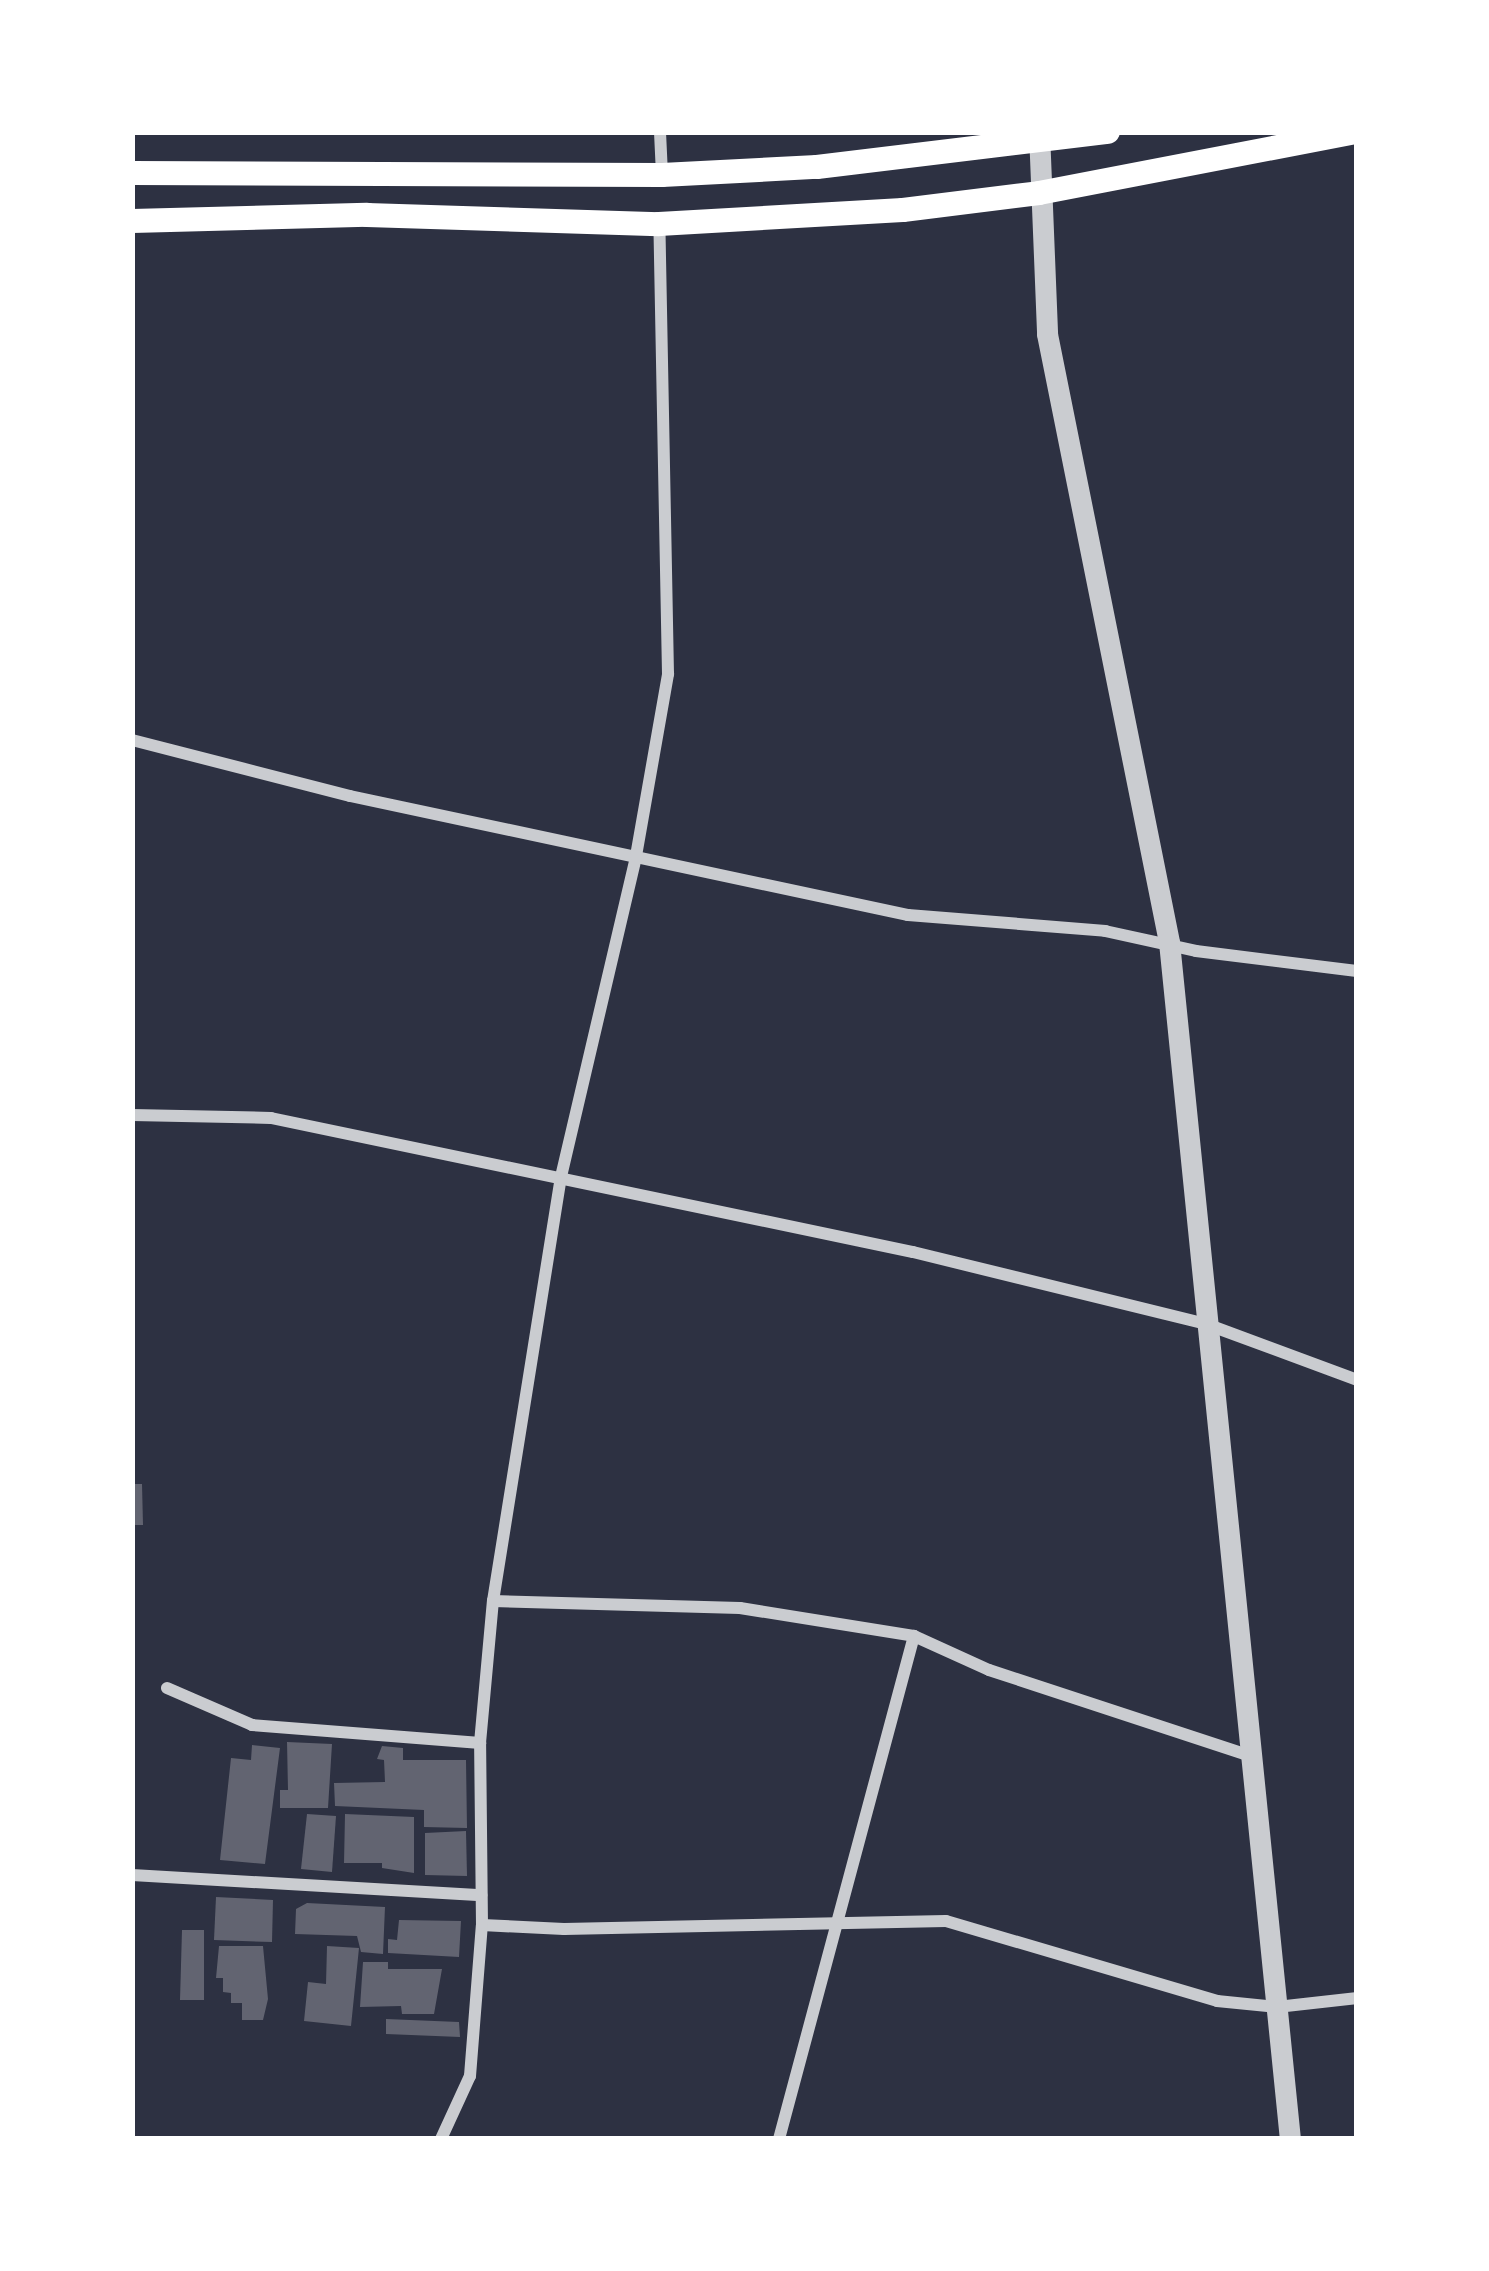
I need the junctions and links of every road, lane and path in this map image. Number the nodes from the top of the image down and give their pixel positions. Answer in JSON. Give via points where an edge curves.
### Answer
{"nodes":[{"id":1,"x":660,"y":132,"type":"edge"},
{"id":2,"x":1108,"y":132,"type":"edge"},
{"id":3,"x":1357,"y":132,"type":"edge"},
{"id":4,"x":1039,"y":138,"type":"edge"},
{"id":5,"x":132,"y":173,"type":"edge"},
{"id":6,"x":662,"y":175,"type":"junction"},
{"id":7,"x":1039,"y":193,"type":"junction"},
{"id":8,"x":132,"y":221,"type":"edge"},
{"id":9,"x":659,"y":224,"type":"junction"},
{"id":10,"x":132,"y":740,"type":"edge"},
{"id":11,"x":636,"y":856,"type":"junction"},
{"id":12,"x":1169,"y":942,"type":"junction"},
{"id":13,"x":1357,"y":971,"type":"edge"},
{"id":14,"x":132,"y":1115,"type":"edge"},
{"id":15,"x":560,"y":1181,"type":"junction"},
{"id":16,"x":1206,"y":1324,"type":"junction"},
{"id":17,"x":1357,"y":1381,"type":"edge"},
{"id":18,"x":493,"y":1601,"type":"junction"},
{"id":19,"x":914,"y":1636,"type":"junction"},
{"id":20,"x":167,"y":1688,"type":"dead end"},
{"id":21,"x":480,"y":1743,"type":"junction"},
{"id":22,"x":1248,"y":1755,"type":"junction"},
{"id":23,"x":132,"y":1875,"type":"edge"},
{"id":24,"x":482,"y":1895,"type":"junction"},
{"id":25,"x":834,"y":1922,"type":"junction"},
{"id":26,"x":482,"y":1925,"type":"junction"},
{"id":27,"x":1357,"y":1998,"type":"edge"},
{"id":28,"x":1277,"y":2007,"type":"junction"},
{"id":29,"x":441,"y":2139,"type":"edge"},
{"id":30,"x":779,"y":2139,"type":"edge"},
{"id":31,"x":1290,"y":2139,"type":"edge"}],
"edges":[{"from":1,"to":6,"type":"street"},
{"from":2,"to":4,"type":"main road"},
{"from":3,"to":7,"type":"main road"},
{"from":4,"to":6,"type":"main road","via":[[817,167]]},
{"from":4,"to":7,"type":"street"},
{"from":5,"to":6,"type":"main road"},
{"from":7,"to":9,"type":"main road"},
{"from":7,"to":12,"type":"street","via":[[1047,334]]},
{"from":8,"to":9,"type":"main road","via":[[367,215]]},
{"from":9,"to":11,"type":"street","via":[[668,674]]},
{"from":10,"to":11,"type":"street"},
{"from":11,"to":12,"type":"street","via":[[908,915]]},
{"from":11,"to":15,"type":"street"},
{"from":12,"to":13,"type":"street"},
{"from":12,"to":16,"type":"street"},
{"from":14,"to":15,"type":"street","via":[[271,1118]]},
{"from":15,"to":16,"type":"street","via":[[913,1252]]},
{"from":15,"to":18,"type":"street"},
{"from":16,"to":17,"type":"street"},
{"from":16,"to":22,"type":"street"},
{"from":18,"to":19,"type":"street","via":[[740,1608]]},
{"from":18,"to":21,"type":"street"},
{"from":19,"to":22,"type":"street","via":[[989,1670]]},
{"from":19,"to":25,"type":"street"},
{"from":20,"to":21,"type":"street","via":[[252,1725]]},
{"from":21,"to":24,"type":"street"},
{"from":22,"to":28,"type":"street"},
{"from":23,"to":24,"type":"street"},
{"from":24,"to":26,"type":"street"},
{"from":25,"to":26,"type":"street"},
{"from":25,"to":28,"type":"street","via":[[946,1921],[1217,2001]]},
{"from":25,"to":30,"type":"street"},
{"from":26,"to":29,"type":"street","via":[[470,2076]]},
{"from":27,"to":28,"type":"street"},
{"from":28,"to":31,"type":"street"}]}
